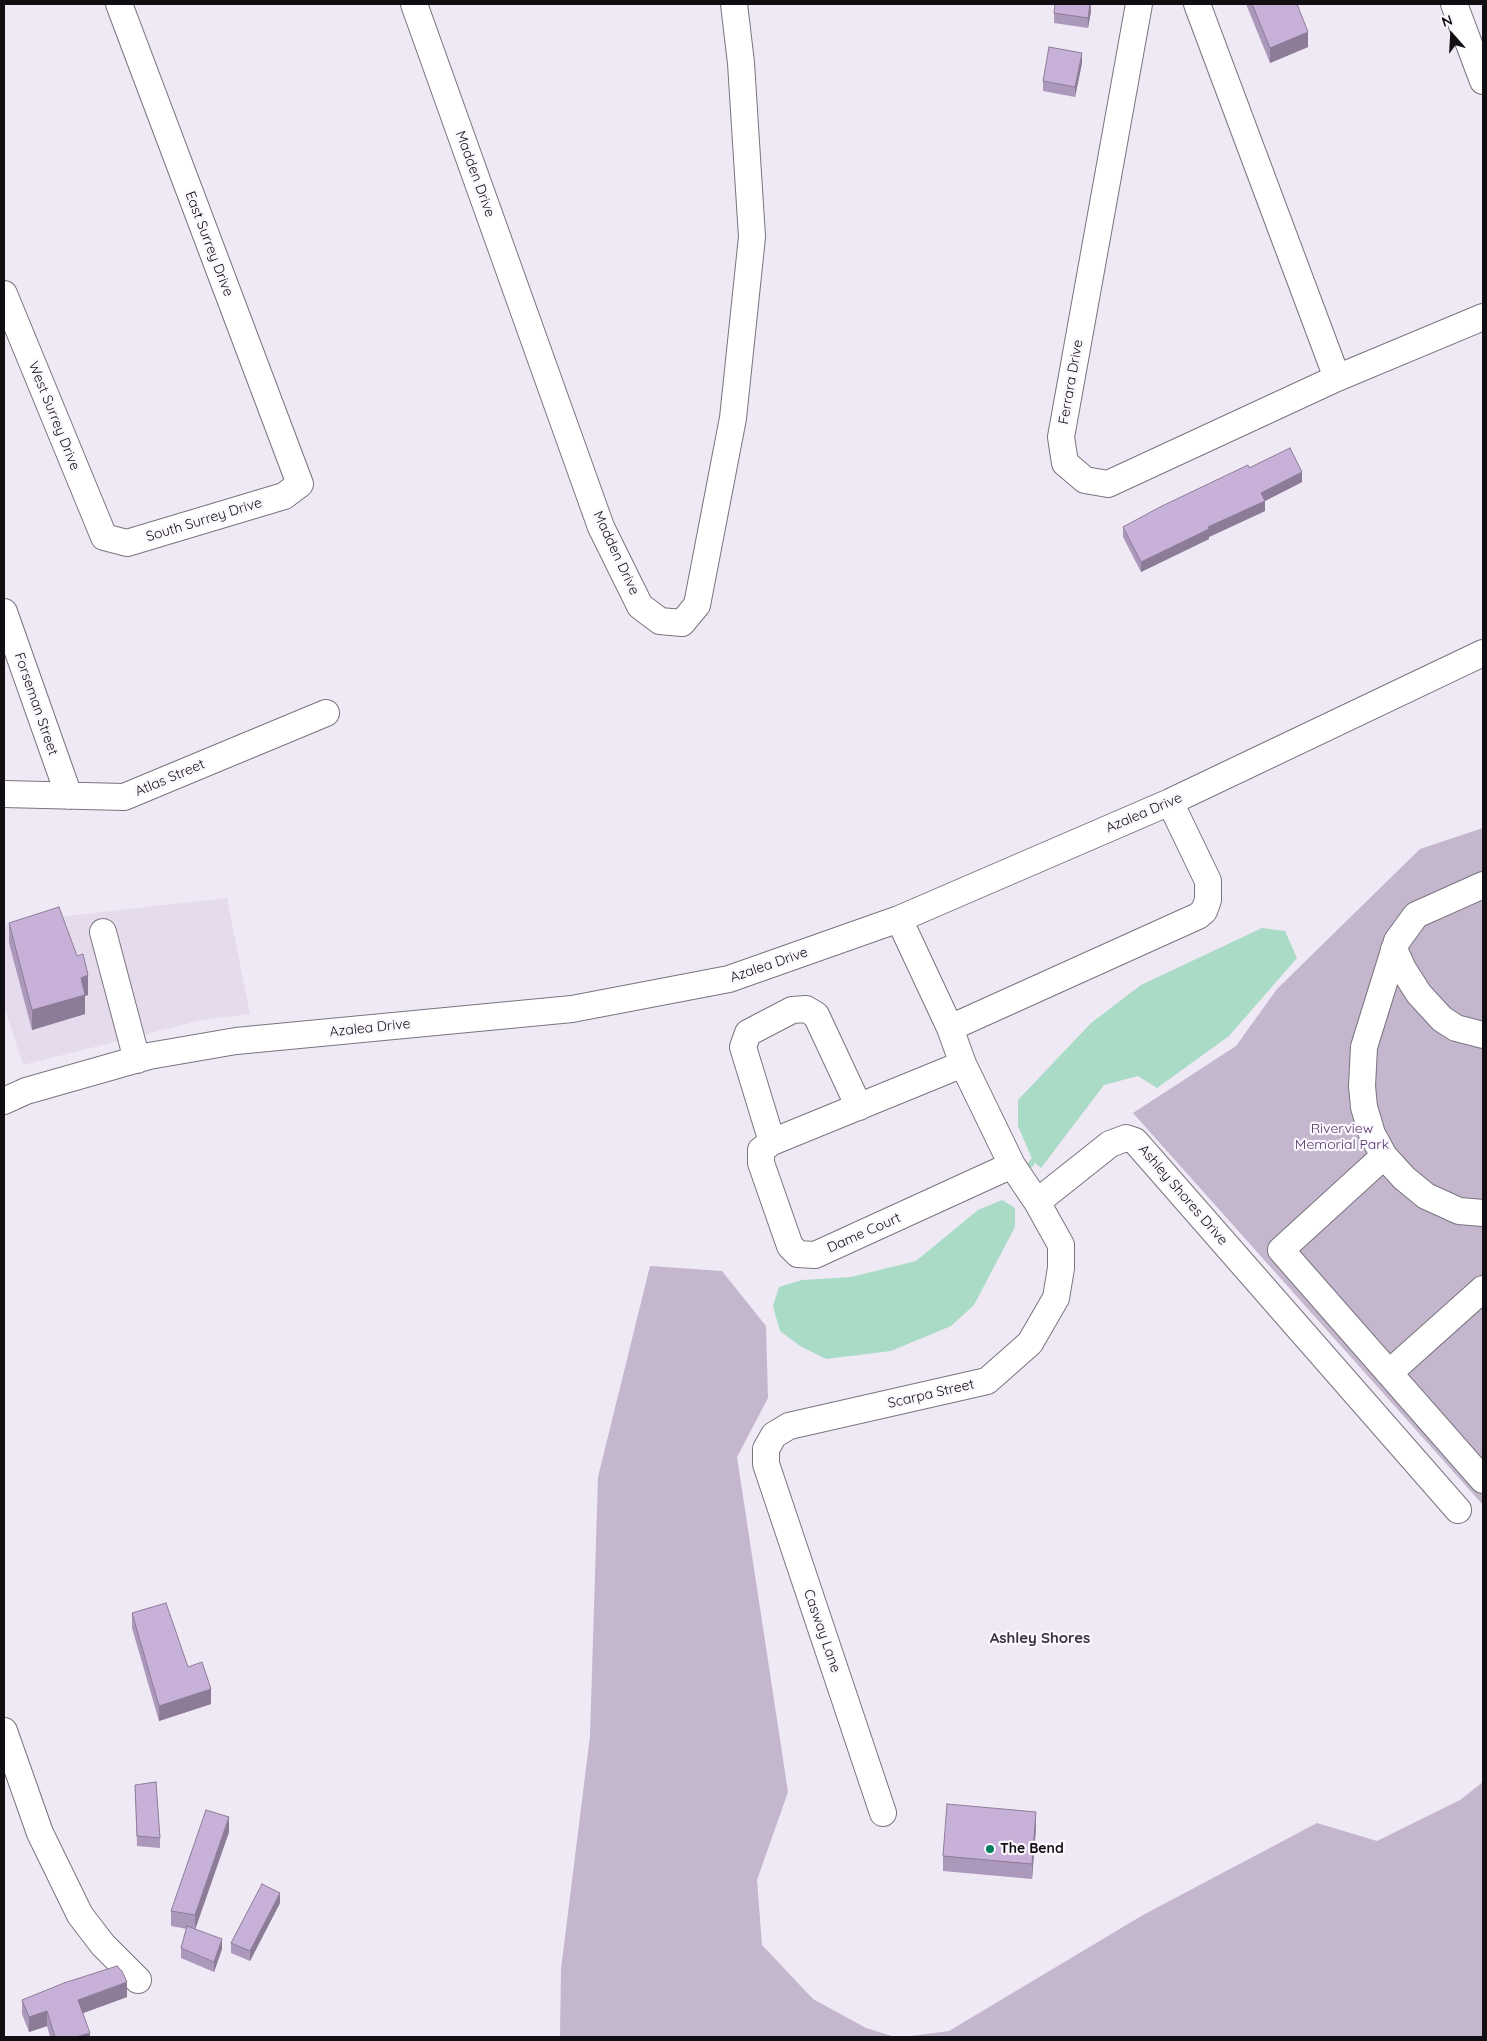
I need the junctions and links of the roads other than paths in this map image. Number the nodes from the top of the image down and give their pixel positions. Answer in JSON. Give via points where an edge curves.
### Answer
{"nodes":[{"id":1,"x":119,"y":4,"type":"edge"},
{"id":2,"x":414,"y":4,"type":"edge"},
{"id":3,"x":734,"y":4,"type":"edge"},
{"id":4,"x":1139,"y":4,"type":"edge"},
{"id":5,"x":1197,"y":4,"type":"edge"},
{"id":6,"x":1454,"y":4,"type":"edge"},
{"id":7,"x":1483,"y":81,"type":"edge"},
{"id":8,"x":4,"y":294,"type":"edge"},
{"id":9,"x":1483,"y":317,"type":"edge"},
{"id":10,"x":1337,"y":378,"type":"junction"},
{"id":11,"x":300,"y":484,"type":"joint"},
{"id":12,"x":104,"y":537,"type":"joint"},
{"id":13,"x":4,"y":612,"type":"edge"},
{"id":14,"x":1483,"y":653,"type":"edge"},
{"id":15,"x":326,"y":713,"type":"dead end"},
{"id":16,"x":4,"y":794,"type":"edge"},
{"id":17,"x":69,"y":796,"type":"junction"},
{"id":18,"x":1170,"y":802,"type":"junction"},
{"id":19,"x":1483,"y":885,"type":"edge"},
{"id":20,"x":899,"y":919,"type":"junction"},
{"id":21,"x":103,"y":932,"type":"dead end"},
{"id":22,"x":1394,"y":949,"type":"junction"},
{"id":23,"x":950,"y":1028,"type":"junction"},
{"id":24,"x":1483,"y":1035,"type":"edge"},
{"id":25,"x":137,"y":1060,"type":"junction"},
{"id":26,"x":963,"y":1064,"type":"junction"},
{"id":27,"x":4,"y":1101,"type":"edge"},
{"id":28,"x":859,"y":1107,"type":"junction"},
{"id":29,"x":772,"y":1142,"type":"junction"},
{"id":30,"x":1384,"y":1156,"type":"junction"},
{"id":31,"x":1012,"y":1165,"type":"junction"},
{"id":32,"x":1037,"y":1202,"type":"junction"},
{"id":33,"x":1483,"y":1214,"type":"edge"},
{"id":34,"x":1483,"y":1289,"type":"edge"},
{"id":35,"x":1389,"y":1373,"type":"junction"},
{"id":36,"x":766,"y":1449,"type":"joint"},
{"id":37,"x":1483,"y":1480,"type":"edge"},
{"id":38,"x":1458,"y":1510,"type":"dead end"},
{"id":39,"x":4,"y":1731,"type":"edge"},
{"id":40,"x":883,"y":1812,"type":"dead end"},
{"id":41,"x":138,"y":1980,"type":"dead end"}],
"edges":[{"from":1,"to":11,"type":"street","name":"East Surrey Drive"},
{"from":2,"to":3,"type":"street","name":"Madden Drive","via":[[601,527],[640,606],[660,621],[682,623],[697,605],[733,418],[752,237]]},
{"from":4,"to":10,"type":"street","name":"Ferrara Drive","via":[[1061,437],[1065,463],[1085,480],[1108,484]]},
{"from":5,"to":10,"type":"street"},
{"from":6,"to":7,"type":"street"},
{"from":8,"to":12,"type":"street","name":"West Surrey Drive"},
{"from":9,"to":10,"type":"street","name":"Ferrara Drive"},
{"from":11,"to":12,"type":"street","name":"South Surrey Drive","via":[[284,496],[127,543]]},
{"from":13,"to":17,"type":"street","name":"Forseman Street"},
{"from":14,"to":18,"type":"street","name":"Azalea Drive"},
{"from":15,"to":17,"type":"street","name":"Atlas Street","via":[[124,797]]},
{"from":16,"to":17,"type":"street","name":"Atlas Street"},
{"from":18,"to":20,"type":"street","name":"Azalea Drive"},
{"from":18,"to":23,"type":"street","via":[[1208,881],[1208,900],[1204,910],[1198,916]]},
{"from":19,"to":22,"type":"street","via":[[1416,915]]},
{"from":20,"to":23,"type":"street"},
{"from":20,"to":25,"type":"street","name":"Azalea Drive","via":[[729,979],[572,1009],[236,1041]]},
{"from":21,"to":25,"type":"street"},
{"from":22,"to":24,"type":"street","via":[[1419,994],[1442,1020],[1456,1028]]},
{"from":22,"to":30,"type":"street","via":[[1364,1047],[1362,1086],[1364,1108],[1372,1134]]},
{"from":23,"to":26,"type":"street"},
{"from":25,"to":27,"type":"street","name":"Azalea Drive","via":[[26,1090]]},
{"from":26,"to":28,"type":"street"},
{"from":26,"to":31,"type":"street"},
{"from":28,"to":29,"type":"street"},
{"from":28,"to":29,"type":"street","via":[[816,1015],[806,1009],[792,1010],[748,1033],[743,1047]]},
{"from":29,"to":31,"type":"street","name":"Dame Court","via":[[761,1150],[761,1163],[790,1246],[798,1254],[815,1255]]},
{"from":30,"to":33,"type":"street","via":[[1426,1196],[1459,1211]]},
{"from":30,"to":35,"type":"street","via":[[1281,1250]]},
{"from":31,"to":32,"type":"street"},
{"from":32,"to":36,"type":"street","name":"Scarpa Street","via":[[1061,1245],[1062,1268],[1056,1298],[1030,1343],[987,1381],[789,1426],[774,1435]]},
{"from":32,"to":38,"type":"street","name":"Ashley Shores Drive","via":[[1110,1144],[1126,1138],[1135,1141]]},
{"from":34,"to":35,"type":"street"},
{"from":35,"to":37,"type":"street"},
{"from":36,"to":40,"type":"street","name":"Casway Lane","via":[[766,1464]]},
{"from":39,"to":41,"type":"street","via":[[40,1833],[80,1915],[103,1945]]}]}
